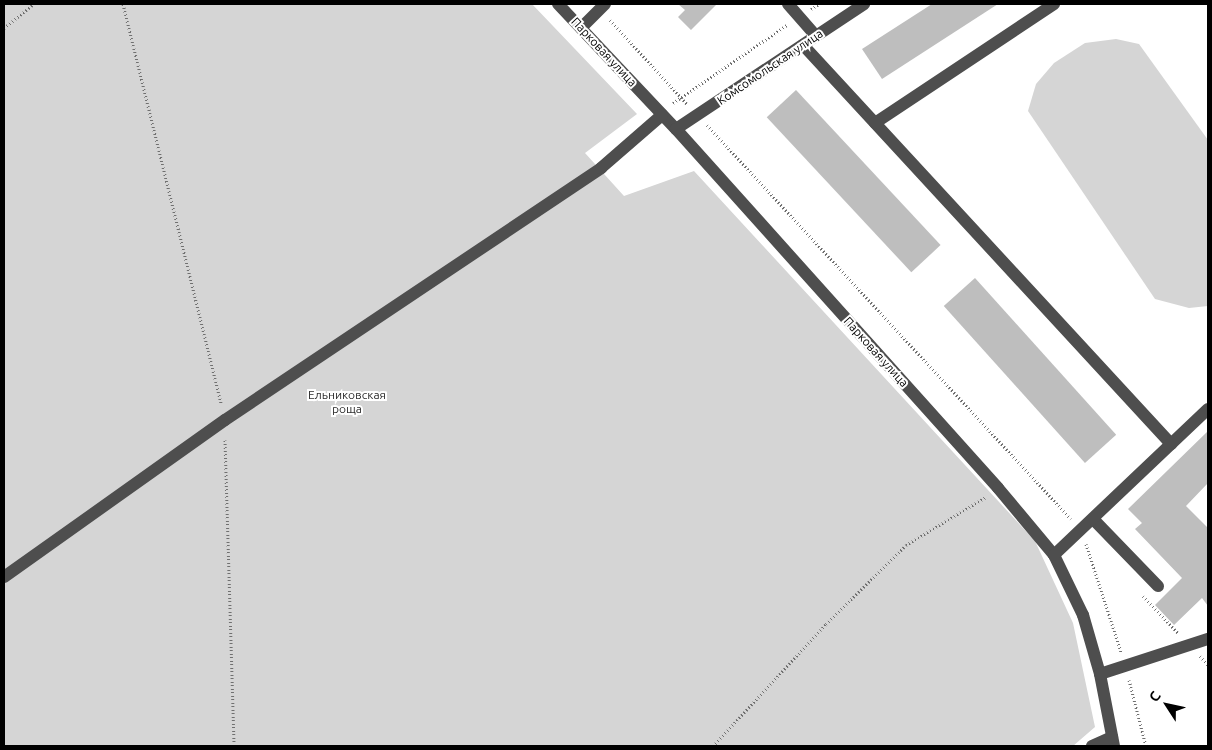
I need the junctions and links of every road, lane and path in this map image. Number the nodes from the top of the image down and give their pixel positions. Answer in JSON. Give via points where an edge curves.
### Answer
{"nodes":[{"id":1,"x":34,"y":4,"type":"edge"},
{"id":2,"x":123,"y":4,"type":"edge"},
{"id":3,"x":558,"y":4,"type":"edge"},
{"id":4,"x":788,"y":4,"type":"edge"},
{"id":5,"x":819,"y":4,"type":"edge"},
{"id":6,"x":864,"y":4,"type":"edge"},
{"id":7,"x":1054,"y":4,"type":"edge"},
{"id":8,"x":602,"y":6,"type":"edge"},
{"id":9,"x":800,"y":17,"type":"junction"},
{"id":10,"x":4,"y":28,"type":"edge"},
{"id":11,"x":581,"y":28,"type":"junction"},
{"id":12,"x":816,"y":36,"type":"junction"},
{"id":13,"x":803,"y":45,"type":"junction"},
{"id":14,"x":680,"y":96,"type":"junction"},
{"id":15,"x":662,"y":114,"type":"junction"},
{"id":16,"x":698,"y":115,"type":"junction"},
{"id":17,"x":875,"y":123,"type":"junction"},
{"id":18,"x":676,"y":130,"type":"junction"},
{"id":19,"x":1208,"y":409,"type":"edge"},
{"id":20,"x":225,"y":420,"type":"junction"},
{"id":21,"x":1171,"y":444,"type":"junction"},
{"id":22,"x":998,"y":488,"type":"junction"},
{"id":23,"x":1094,"y":520,"type":"junction"},
{"id":24,"x":1082,"y":532,"type":"junction"},
{"id":25,"x":1054,"y":555,"type":"junction"},
{"id":26,"x":4,"y":577,"type":"edge"},
{"id":27,"x":1158,"y":586,"type":"dead end"},
{"id":28,"x":1208,"y":639,"type":"edge"},
{"id":29,"x":1126,"y":668,"type":"junction"},
{"id":30,"x":1100,"y":674,"type":"junction"},
{"id":31,"x":1113,"y":742,"type":"edge"},
{"id":32,"x":234,"y":746,"type":"edge"},
{"id":33,"x":713,"y":746,"type":"edge"},
{"id":34,"x":1092,"y":746,"type":"edge"},
{"id":35,"x":1146,"y":746,"type":"edge"}],
"edges":[{"from":1,"to":10,"type":"path"},
{"from":2,"to":20,"type":"path"},
{"from":3,"to":11,"type":"street","name":"Парковая улица"},
{"from":4,"to":9,"type":"street"},
{"from":5,"to":9,"type":"path"},
{"from":6,"to":12,"type":"street","name":"Комсомольская улица"},
{"from":7,"to":17,"type":"street"},
{"from":8,"to":11,"type":"street"},
{"from":8,"to":14,"type":"path"},
{"from":9,"to":12,"type":"street"},
{"from":9,"to":14,"type":"path"},
{"from":11,"to":15,"type":"street","name":"Парковая улица"},
{"from":12,"to":13,"type":"street","name":"Комсомольская улица"},
{"from":13,"to":16,"type":"street","name":"Комсомольская улица"},
{"from":13,"to":17,"type":"street"},
{"from":14,"to":16,"type":"path"},
{"from":15,"to":18,"type":"street","name":"Парковая улица"},
{"from":15,"to":20,"type":"street","via":[[601,168]]},
{"from":16,"to":18,"type":"street","name":"Комсомольская улица"},
{"from":16,"to":24,"type":"path"},
{"from":17,"to":21,"type":"street"},
{"from":18,"to":22,"type":"street","name":"Парковая улица"},
{"from":19,"to":21,"type":"street"},
{"from":20,"to":26,"type":"street"},
{"from":20,"to":32,"type":"path"},
{"from":21,"to":23,"type":"street"},
{"from":22,"to":25,"type":"street","name":"Парковая улица"},
{"from":22,"to":33,"type":"path","via":[[906,545],[826,624]]},
{"from":23,"to":24,"type":"street"},
{"from":23,"to":27,"type":"street"},
{"from":24,"to":25,"type":"street"},
{"from":24,"to":29,"type":"path"},
{"from":25,"to":30,"type":"street","name":"Парковая улица","via":[[1083,616]]},
{"from":28,"to":29,"type":"street"},
{"from":29,"to":30,"type":"street"},
{"from":29,"to":35,"type":"path"},
{"from":30,"to":31,"type":"street","name":"Парковая улица"},
{"from":31,"to":34,"type":"street"}]}
